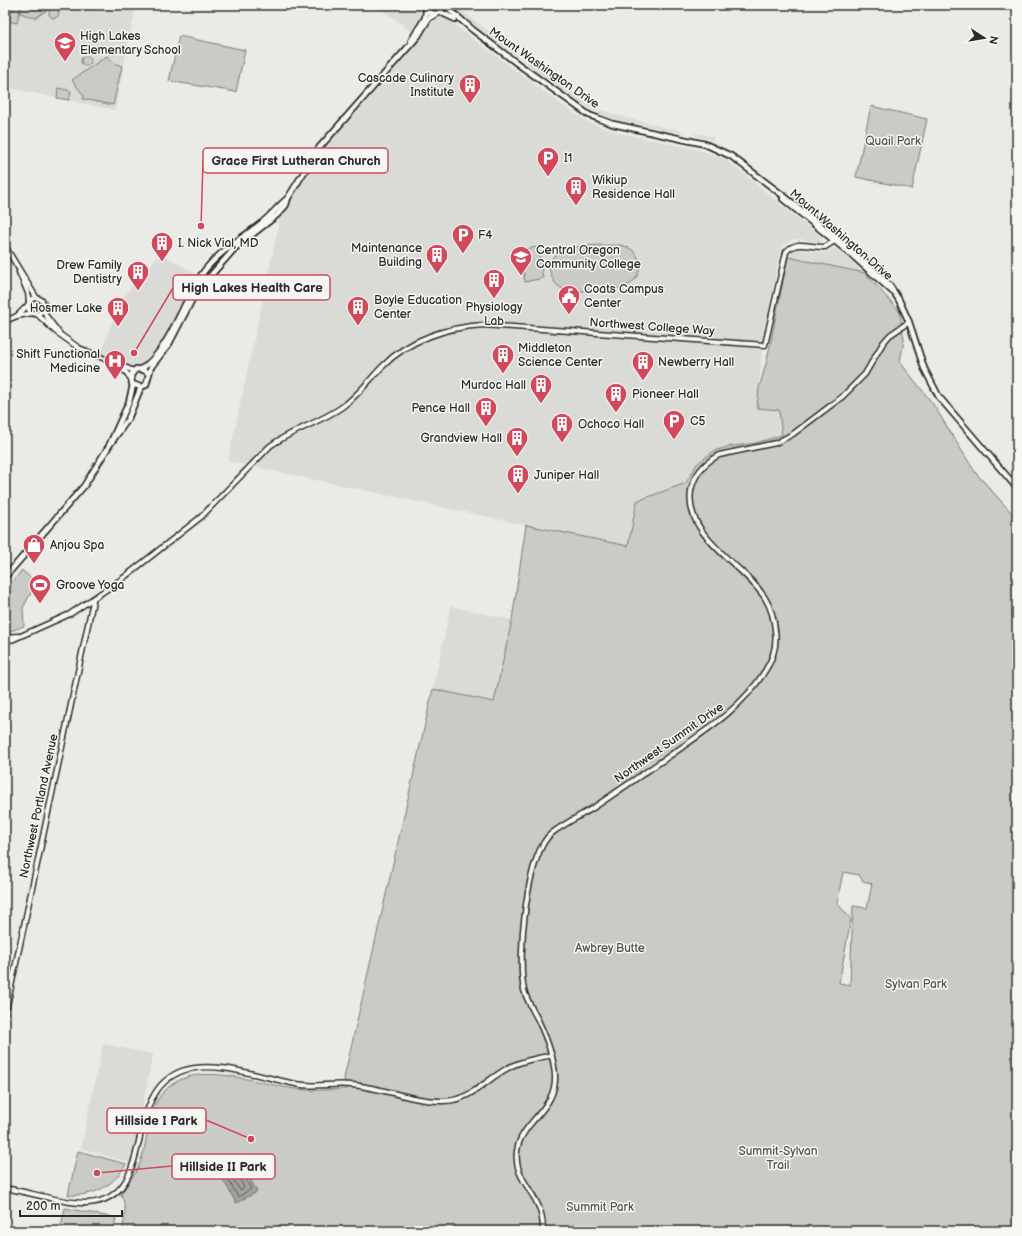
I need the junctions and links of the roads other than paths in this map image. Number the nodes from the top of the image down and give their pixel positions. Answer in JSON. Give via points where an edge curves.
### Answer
{"nodes":[{"id":1,"x":424,"y":5,"type":"edge"},
{"id":2,"x":444,"y":5,"type":"edge"},
{"id":3,"x":426,"y":10,"type":"junction"},
{"id":4,"x":438,"y":13,"type":"junction"},
{"id":5,"x":473,"y":30,"type":"junction"},
{"id":6,"x":407,"y":47,"type":"junction"},
{"id":7,"x":288,"y":198,"type":"junction"},
{"id":8,"x":836,"y":240,"type":"junction"},
{"id":9,"x":5,"y":246,"type":"edge"},
{"id":10,"x":18,"y":268,"type":"junction"},
{"id":11,"x":36,"y":297,"type":"junction"},
{"id":12,"x":28,"y":303,"type":"junction"},
{"id":13,"x":44,"y":308,"type":"junction"},
{"id":14,"x":35,"y":314,"type":"junction"},
{"id":15,"x":17,"y":316,"type":"junction"},
{"id":16,"x":5,"y":321,"type":"edge"},
{"id":17,"x":909,"y":322,"type":"junction"},
{"id":18,"x":59,"y":333,"type":"junction"},
{"id":19,"x":109,"y":361,"type":"junction"},
{"id":20,"x":141,"y":369,"type":"junction"},
{"id":21,"x":134,"y":371,"type":"junction"},
{"id":22,"x":149,"y":374,"type":"junction"},
{"id":23,"x":130,"y":378,"type":"junction"},
{"id":24,"x":133,"y":385,"type":"junction"},
{"id":25,"x":141,"y":388,"type":"junction"},
{"id":26,"x":108,"y":446,"type":"junction"},
{"id":27,"x":1017,"y":488,"type":"edge"},
{"id":28,"x":5,"y":578,"type":"edge"},
{"id":29,"x":93,"y":600,"type":"junction"},
{"id":30,"x":18,"y":636,"type":"junction"},
{"id":31,"x":5,"y":637,"type":"edge"},
{"id":32,"x":5,"y":641,"type":"edge"},
{"id":33,"x":5,"y":1015,"type":"edge"},
{"id":34,"x":551,"y":1055,"type":"junction"},
{"id":35,"x":5,"y":1188,"type":"edge"},
{"id":36,"x":543,"y":1231,"type":"edge"}],
"edges":[{"from":1,"to":3,"type":"main road"},
{"from":2,"to":4,"type":"main road"},
{"from":2,"to":5,"type":"main road","name":"Mount Washington Drive"},
{"from":3,"to":4,"type":"main road","name":"Mount Washington Drive"},
{"from":3,"to":6,"type":"main road","via":[[425,18]]},
{"from":4,"to":5,"type":"main road","name":"Mount Washington Drive","via":[[446,13]]},
{"from":4,"to":6,"type":"main road","via":[[429,18],[418,36]]},
{"from":5,"to":8,"type":"main road","name":"Mount Washington Drive","via":[[583,112],[613,124],[714,147],[737,160]]},
{"from":6,"to":7,"type":"main road","via":[[319,148]]},
{"from":7,"to":20,"type":"main road","via":[[217,258],[202,274],[162,345]]},
{"from":7,"to":22,"type":"main road","via":[[286,205],[277,215],[235,248],[196,292],[169,344]]},
{"from":8,"to":17,"type":"main road","name":"Mount Washington Drive","via":[[892,291]]},
{"from":8,"to":29,"type":"street","name":"Northwest College Way","via":[[825,248],[796,245],[786,252],[765,345],[484,325],[452,329],[429,336],[388,361],[357,395],[343,406],[270,446],[201,517]]},
{"from":9,"to":10,"type":"street"},
{"from":10,"to":11,"type":"street"},
{"from":10,"to":12,"type":"street","via":[[28,293]]},
{"from":11,"to":12,"type":"street"},
{"from":11,"to":13,"type":"street","via":[[41,300]]},
{"from":12,"to":14,"type":"street","via":[[29,310]]},
{"from":12,"to":15,"type":"street"},
{"from":13,"to":14,"type":"street"},
{"from":13,"to":18,"type":"street","via":[[46,316]]},
{"from":14,"to":15,"type":"street"},
{"from":14,"to":18,"type":"street"},
{"from":15,"to":16,"type":"street"},
{"from":17,"to":27,"type":"main road","name":"Mount Washington Drive","via":[[921,361],[936,392]]},
{"from":17,"to":34,"type":"street","name":"Northwest Summit Drive","via":[[883,343],[865,374],[842,396],[793,434],[776,443],[719,455],[702,466],[695,477],[690,495],[695,518],[721,553],[764,597],[773,618],[776,634],[774,651],[764,674],[721,720],[592,809],[552,833],[541,846],[533,871],[524,921],[524,987],[528,1001],[546,1036]]},
{"from":18,"to":19,"type":"street","via":[[79,348]]},
{"from":19,"to":21,"type":"street"},
{"from":19,"to":23,"type":"street","via":[[126,372]]},
{"from":20,"to":21,"type":"main road"},
{"from":20,"to":22,"type":"main road"},
{"from":21,"to":23,"type":"main road"},
{"from":22,"to":25,"type":"main road","via":[[148,382]]},
{"from":23,"to":24,"type":"main road"},
{"from":24,"to":25,"type":"main road"},
{"from":24,"to":26,"type":"main road","via":[[129,402]]},
{"from":25,"to":26,"type":"main road","via":[[128,419]]},
{"from":26,"to":28,"type":"main road","via":[[75,498]]},
{"from":29,"to":30,"type":"street","name":"Northwest College Way","via":[[51,624]]},
{"from":29,"to":33,"type":"street","name":"Northwest Portland Avenue"},
{"from":30,"to":31,"type":"street","name":"Northwest College Way"},
{"from":30,"to":32,"type":"street","name":"Northwest College Way"},
{"from":34,"to":35,"type":"street","via":[[515,1064],[474,1093],[449,1101],[434,1101],[352,1084],[298,1085],[209,1066],[182,1071],[160,1085],[146,1109],[132,1168],[122,1187],[116,1191],[101,1200],[86,1203]]},
{"from":34,"to":36,"type":"street","name":"Northwest Summit Drive","via":[[555,1076],[552,1093],[546,1106],[522,1135],[517,1152],[520,1174],[539,1207]]}]}
